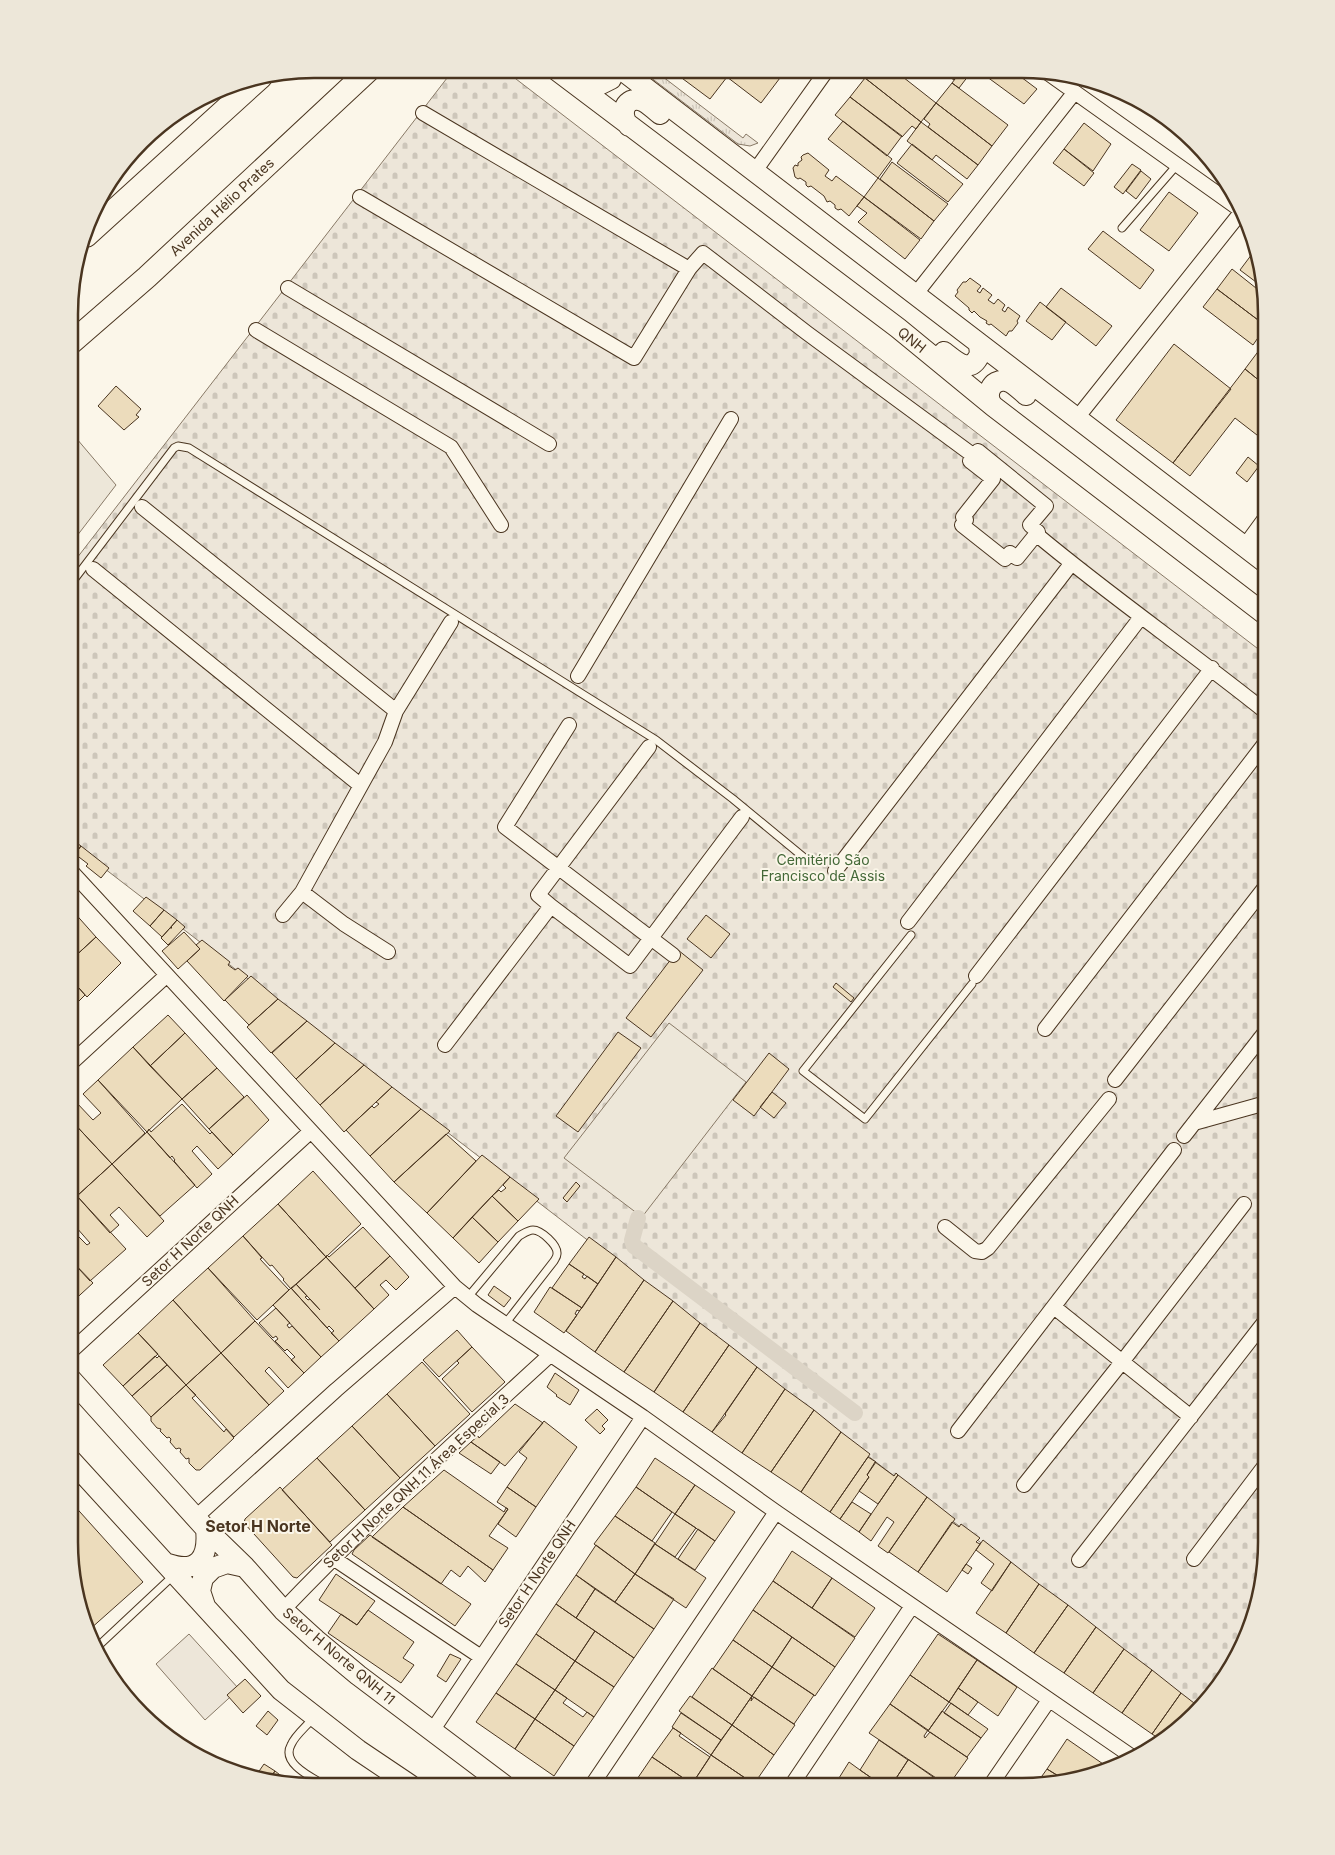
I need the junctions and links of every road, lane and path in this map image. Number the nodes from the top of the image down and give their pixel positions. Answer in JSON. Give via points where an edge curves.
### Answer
{"nodes":[{"id":1,"x":360,"y":78,"type":"edge"},
{"id":2,"x":566,"y":78,"type":"edge"},
{"id":3,"x":587,"y":78,"type":"edge"},
{"id":4,"x":611,"y":78,"type":"edge"},
{"id":5,"x":632,"y":78,"type":"edge"},
{"id":6,"x":822,"y":78,"type":"edge"},
{"id":7,"x":1058,"y":81,"type":"edge"},
{"id":8,"x":252,"y":86,"type":"edge"},
{"id":9,"x":1074,"y":93,"type":"junction"},
{"id":10,"x":423,"y":113,"type":"dead end"},
{"id":11,"x":629,"y":126,"type":"junction"},
{"id":12,"x":703,"y":132,"type":"junction"},
{"id":13,"x":1177,"y":165,"type":"junction"},
{"id":14,"x":754,"y":171,"type":"junction"},
{"id":15,"x":360,"y":197,"type":"dead end"},
{"id":16,"x":1229,"y":202,"type":"edge"},
{"id":17,"x":1237,"y":217,"type":"edge"},
{"id":18,"x":1122,"y":228,"type":"dead end"},
{"id":19,"x":93,"y":230,"type":"edge"},
{"id":20,"x":689,"y":270,"type":"junction"},
{"id":21,"x":288,"y":288,"type":"dead end"},
{"id":22,"x":915,"y":295,"type":"junction"},
{"id":23,"x":898,"y":328,"type":"junction"},
{"id":24,"x":256,"y":330,"type":"dead end"},
{"id":25,"x":78,"y":337,"type":"edge"},
{"id":26,"x":976,"y":341,"type":"junction"},
{"id":27,"x":993,"y":406,"type":"junction"},
{"id":28,"x":1077,"y":418,"type":"junction"},
{"id":29,"x":731,"y":419,"type":"dead end"},
{"id":30,"x":549,"y":444,"type":"dead end"},
{"id":31,"x":974,"y":456,"type":"junction"},
{"id":32,"x":142,"y":507,"type":"dead end"},
{"id":33,"x":501,"y":525,"type":"dead end"},
{"id":34,"x":1258,"y":533,"type":"edge"},
{"id":35,"x":1036,"y":534,"type":"junction"},
{"id":36,"x":1247,"y":548,"type":"junction"},
{"id":37,"x":1258,"y":557,"type":"edge"},
{"id":38,"x":1071,"y":564,"type":"junction"},
{"id":39,"x":93,"y":569,"type":"dead end"},
{"id":40,"x":78,"y":574,"type":"edge"},
{"id":41,"x":1258,"y":609,"type":"edge"},
{"id":42,"x":1141,"y":616,"type":"junction"},
{"id":43,"x":451,"y":622,"type":"dead end"},
{"id":44,"x":1212,"y":668,"type":"junction"},
{"id":45,"x":578,"y":676,"type":"dead end"},
{"id":46,"x":1258,"y":705,"type":"edge"},
{"id":47,"x":396,"y":711,"type":"junction"},
{"id":48,"x":569,"y":725,"type":"dead end"},
{"id":49,"x":650,"y":747,"type":"dead end"},
{"id":50,"x":1258,"y":752,"type":"edge"},
{"id":51,"x":360,"y":785,"type":"junction"},
{"id":52,"x":742,"y":817,"type":"dead end"},
{"id":53,"x":807,"y":860,"type":"dead end"},
{"id":54,"x":559,"y":869,"type":"junction"},
{"id":55,"x":835,"y":871,"type":"dead end"},
{"id":56,"x":78,"y":879,"type":"edge"},
{"id":57,"x":302,"y":892,"type":"junction"},
{"id":58,"x":1258,"y":896,"type":"edge"},
{"id":59,"x":551,"y":906,"type":"junction"},
{"id":60,"x":283,"y":915,"type":"dead end"},
{"id":61,"x":909,"y":928,"type":"joint"},
{"id":62,"x":651,"y":938,"type":"junction"},
{"id":63,"x":388,"y":952,"type":"dead end"},
{"id":64,"x":673,"y":956,"type":"dead end"},
{"id":65,"x":167,"y":975,"type":"junction"},
{"id":66,"x":974,"y":980,"type":"joint"},
{"id":67,"x":1045,"y":1029,"type":"dead end"},
{"id":68,"x":1258,"y":1041,"type":"edge"},
{"id":69,"x":445,"y":1045,"type":"dead end"},
{"id":70,"x":78,"y":1057,"type":"edge"},
{"id":71,"x":1115,"y":1080,"type":"dead end"},
{"id":72,"x":1108,"y":1099,"type":"dead end"},
{"id":73,"x":1258,"y":1105,"type":"edge"},
{"id":74,"x":1194,"y":1123,"type":"junction"},
{"id":75,"x":311,"y":1131,"type":"junction"},
{"id":76,"x":1184,"y":1136,"type":"dead end"},
{"id":77,"x":1174,"y":1150,"type":"dead end"},
{"id":78,"x":1244,"y":1204,"type":"dead end"},
{"id":79,"x":945,"y":1227,"type":"dead end"},
{"id":80,"x":454,"y":1287,"type":"junction"},
{"id":81,"x":468,"y":1297,"type":"junction"},
{"id":82,"x":1054,"y":1307,"type":"junction"},
{"id":83,"x":506,"y":1324,"type":"junction"},
{"id":84,"x":1258,"y":1330,"type":"edge"},
{"id":85,"x":78,"y":1345,"type":"edge"},
{"id":86,"x":550,"y":1355,"type":"junction"},
{"id":87,"x":1122,"y":1362,"type":"junction"},
{"id":88,"x":78,"y":1387,"type":"edge"},
{"id":89,"x":643,"y":1417,"type":"junction"},
{"id":90,"x":1191,"y":1417,"type":"junction"},
{"id":91,"x":958,"y":1431,"type":"dead end"},
{"id":92,"x":78,"y":1468,"type":"edge"},
{"id":93,"x":1258,"y":1475,"type":"edge"},
{"id":94,"x":1024,"y":1486,"type":"dead end"},
{"id":95,"x":776,"y":1512,"type":"junction"},
{"id":96,"x":201,"y":1523,"type":"junction"},
{"id":97,"x":333,"y":1558,"type":"junction"},
{"id":98,"x":1194,"y":1559,"type":"dead end"},
{"id":99,"x":1079,"y":1560,"type":"dead end"},
{"id":100,"x":245,"y":1567,"type":"junction"},
{"id":101,"x":171,"y":1569,"type":"junction"},
{"id":102,"x":205,"y":1606,"type":"junction"},
{"id":103,"x":912,"y":1606,"type":"junction"},
{"id":104,"x":283,"y":1610,"type":"junction"},
{"id":105,"x":101,"y":1643,"type":"edge"},
{"id":106,"x":481,"y":1657,"type":"junction"},
{"id":107,"x":1049,"y":1700,"type":"junction"},
{"id":108,"x":314,"y":1717,"type":"junction"},
{"id":109,"x":432,"y":1732,"type":"junction"},
{"id":110,"x":1126,"y":1753,"type":"edge"},
{"id":111,"x":313,"y":1778,"type":"edge"},
{"id":112,"x":401,"y":1778,"type":"edge"},
{"id":113,"x":494,"y":1778,"type":"edge"},
{"id":114,"x":597,"y":1778,"type":"edge"},
{"id":115,"x":796,"y":1778,"type":"edge"},
{"id":116,"x":995,"y":1778,"type":"edge"}],
"edges":[{"from":1,"to":25,"type":"main road","name":"Avenida Hélio Prates"},
{"from":2,"to":11,"type":"street","name":"QNH"},
{"from":3,"to":4,"type":"street","via":[[601,84]]},
{"from":5,"to":12,"type":"street"},
{"from":6,"to":14,"type":"street"},
{"from":7,"to":9,"type":"street"},
{"from":8,"to":19,"type":"main road"},
{"from":9,"to":13,"type":"street"},
{"from":9,"to":22,"type":"street"},
{"from":10,"to":20,"type":"street"},
{"from":11,"to":12,"type":"street","via":[[623,118],[624,109],[630,102],[639,100],[668,121]]},
{"from":11,"to":23,"type":"street","name":"QNH"},
{"from":12,"to":14,"type":"street"},
{"from":13,"to":16,"type":"street"},
{"from":13,"to":18,"type":"lane"},
{"from":14,"to":22,"type":"street"},
{"from":15,"to":20,"type":"street","via":[[634,358]]},
{"from":17,"to":28,"type":"street"},
{"from":20,"to":31,"type":"street","via":[[703,253]]},
{"from":21,"to":30,"type":"street"},
{"from":22,"to":26,"type":"street"},
{"from":23,"to":26,"type":"street","via":[[932,343],[965,366],[975,362],[980,354]]},
{"from":23,"to":27,"type":"street","name":"QNH"},
{"from":24,"to":33,"type":"street","via":[[451,447]]},
{"from":26,"to":28,"type":"street"},
{"from":27,"to":28,"type":"street","via":[[988,397],[990,388],[998,382],[1007,381],[1035,403]]},
{"from":27,"to":41,"type":"street","name":"QNH"},
{"from":28,"to":36,"type":"street"},
{"from":29,"to":45,"type":"street"},
{"from":31,"to":35,"type":"street","via":[[978,451],[1046,506],[1030,525],[1038,532]]},
{"from":31,"to":35,"type":"street","via":[[970,460],[993,479],[962,517],[966,520],[962,525],[1005,559],[1010,552],[1017,558]]},
{"from":32,"to":47,"type":"street"},
{"from":34,"to":36,"type":"street"},
{"from":35,"to":38,"type":"street"},
{"from":36,"to":37,"type":"street"},
{"from":38,"to":42,"type":"street"},
{"from":38,"to":55,"type":"street"},
{"from":39,"to":51,"type":"street"},
{"from":40,"to":53,"type":"lane","via":[[174,448],[189,448],[656,740]]},
{"from":42,"to":44,"type":"street"},
{"from":42,"to":61,"type":"street"},
{"from":43,"to":47,"type":"street"},
{"from":44,"to":46,"type":"street"},
{"from":44,"to":66,"type":"street"},
{"from":47,"to":51,"type":"street","via":[[385,742]]},
{"from":48,"to":54,"type":"street","via":[[505,827]]},
{"from":49,"to":54,"type":"street"},
{"from":50,"to":67,"type":"street"},
{"from":51,"to":57,"type":"street"},
{"from":52,"to":62,"type":"street"},
{"from":54,"to":59,"type":"street","via":[[538,895]]},
{"from":54,"to":62,"type":"street"},
{"from":56,"to":65,"type":"street"},
{"from":57,"to":60,"type":"street"},
{"from":57,"to":63,"type":"street"},
{"from":58,"to":71,"type":"street"},
{"from":59,"to":62,"type":"street","via":[[630,966]]},
{"from":59,"to":69,"type":"street"},
{"from":61,"to":66,"type":"lane","via":[[803,1071],[865,1119]]},
{"from":62,"to":64,"type":"street"},
{"from":65,"to":70,"type":"street"},
{"from":65,"to":75,"type":"street"},
{"from":68,"to":74,"type":"street"},
{"from":72,"to":79,"type":"street","via":[[988,1248],[982,1252],[975,1251]]},
{"from":73,"to":74,"type":"street"},
{"from":74,"to":76,"type":"street"},
{"from":75,"to":80,"type":"street"},
{"from":75,"to":85,"type":"street","name":"Setor H Norte QNH"},
{"from":77,"to":82,"type":"street"},
{"from":78,"to":87,"type":"street"},
{"from":80,"to":81,"type":"street"},
{"from":80,"to":96,"type":"street","via":[[336,1390]]},
{"from":81,"to":83,"type":"street"},
{"from":81,"to":83,"type":"lane","via":[[519,1236],[535,1230],[541,1233],[556,1247],[557,1254]]},
{"from":82,"to":87,"type":"street"},
{"from":82,"to":91,"type":"street"},
{"from":83,"to":86,"type":"street"},
{"from":84,"to":90,"type":"street"},
{"from":86,"to":89,"type":"street"},
{"from":86,"to":97,"type":"street","name":"Setor H Norte QNH 11 Área Especial 3"},
{"from":87,"to":90,"type":"street"},
{"from":87,"to":94,"type":"street"},
{"from":88,"to":96,"type":"street","name":"Setor H Norte QNH 11"},
{"from":89,"to":95,"type":"street"},
{"from":89,"to":106,"type":"street","name":"Setor H Norte QNH"},
{"from":90,"to":99,"type":"street"},
{"from":92,"to":101,"type":"street"},
{"from":93,"to":98,"type":"street"},
{"from":95,"to":103,"type":"street"},
{"from":95,"to":114,"type":"street"},
{"from":96,"to":100,"type":"street","name":"Setor H Norte QNH 11"},
{"from":96,"to":101,"type":"street","via":[[208,1543],[206,1552],[192,1566]]},
{"from":97,"to":104,"type":"street","name":"Setor H Norte QNH 11 Área Especial 3"},
{"from":97,"to":106,"type":"street"},
{"from":100,"to":102,"type":"street","via":[[227,1563],[213,1568],[203,1578],[200,1591]]},
{"from":100,"to":104,"type":"street","name":"Setor H Norte QNH 11"},
{"from":101,"to":102,"type":"street"},
{"from":101,"to":105,"type":"lane"},
{"from":102,"to":108,"type":"street","via":[[281,1690]]},
{"from":103,"to":107,"type":"street"},
{"from":103,"to":115,"type":"street"},
{"from":104,"to":109,"type":"street","name":"Setor H Norte QNH 11","via":[[358,1675]]},
{"from":106,"to":109,"type":"street","name":"Setor H Norte QNH"},
{"from":107,"to":110,"type":"street"},
{"from":107,"to":116,"type":"street"},
{"from":108,"to":111,"type":"lane","via":[[290,1745],[289,1752],[297,1768]]},
{"from":108,"to":112,"type":"street"},
{"from":109,"to":113,"type":"street","name":"Setor H Norte QNH 11"}]}
